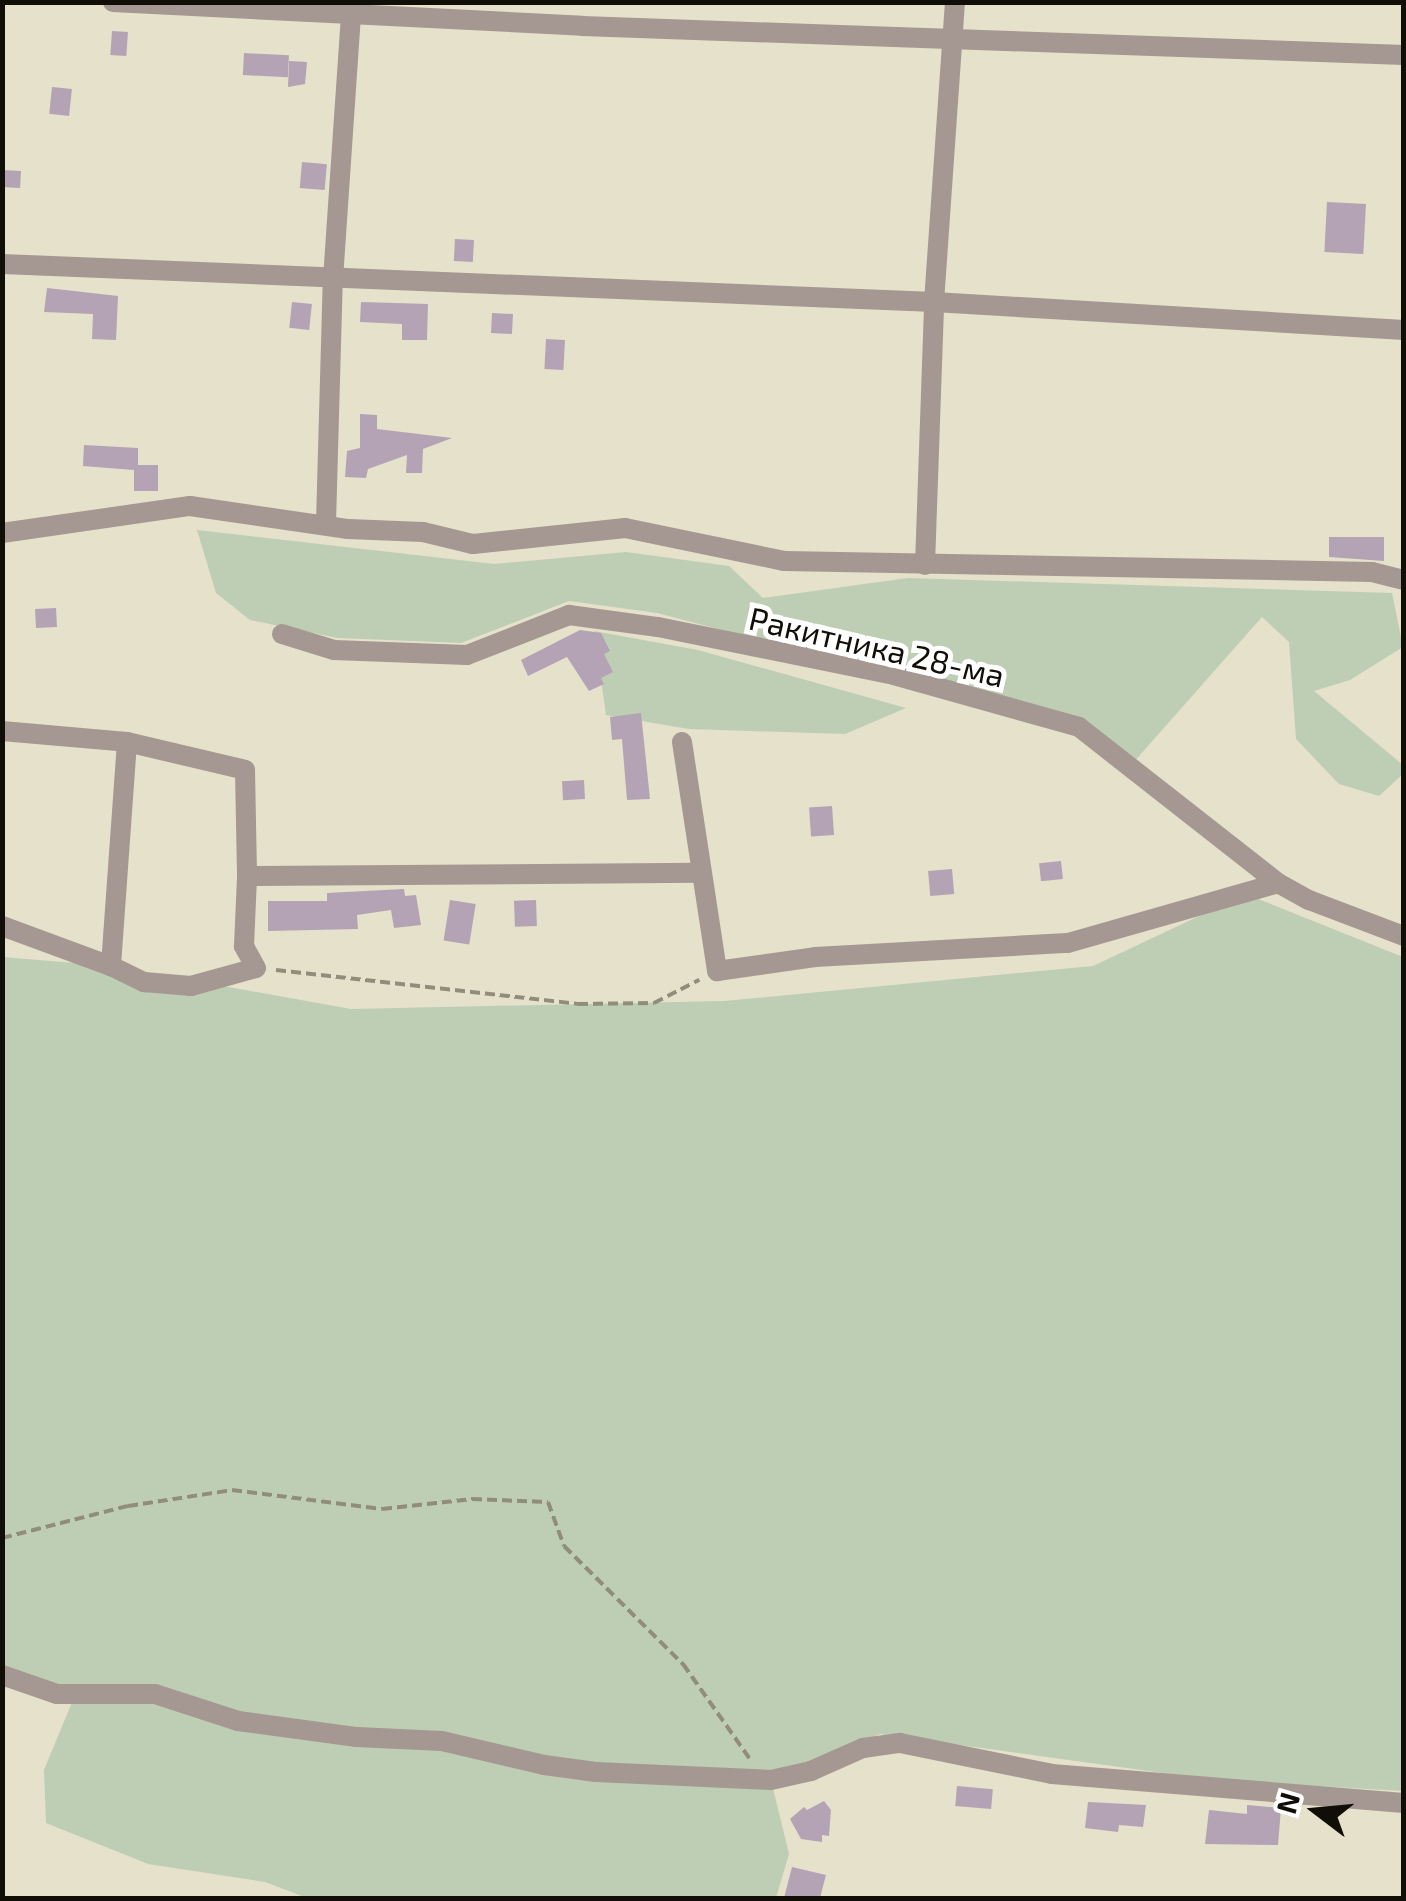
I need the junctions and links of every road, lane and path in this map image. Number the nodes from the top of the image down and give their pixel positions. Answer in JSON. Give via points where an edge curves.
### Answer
{"nodes":[{"id":1,"x":112,"y":2,"type":"edge"},
{"id":2,"x":955,"y":2,"type":"edge"},
{"id":3,"x":352,"y":8,"type":"edge"},
{"id":4,"x":952,"y":38,"type":"junction"},
{"id":5,"x":1404,"y":55,"type":"edge"},
{"id":6,"x":2,"y":264,"type":"edge"},
{"id":7,"x":334,"y":279,"type":"junction"},
{"id":8,"x":934,"y":302,"type":"junction"},
{"id":9,"x":1404,"y":330,"type":"edge"},
{"id":10,"x":326,"y":523,"type":"junction"},
{"id":11,"x":2,"y":532,"type":"edge"},
{"id":12,"x":925,"y":564,"type":"junction"},
{"id":13,"x":1404,"y":580,"type":"edge"},
{"id":14,"x":282,"y":634,"type":"dead end"},
{"id":15,"x":2,"y":732,"type":"edge"},
{"id":16,"x":127,"y":742,"type":"junction"},
{"id":17,"x":682,"y":742,"type":"dead end"},
{"id":18,"x":700,"y":872,"type":"junction"},
{"id":19,"x":247,"y":876,"type":"junction"},
{"id":20,"x":1278,"y":883,"type":"junction"},
{"id":21,"x":2,"y":926,"type":"edge"},
{"id":22,"x":1404,"y":936,"type":"edge"},
{"id":23,"x":111,"y":966,"type":"junction"},
{"id":24,"x":256,"y":968,"type":"junction"},
{"id":25,"x":717,"y":971,"type":"junction"},
{"id":26,"x":2,"y":1538,"type":"edge"},
{"id":27,"x":2,"y":1675,"type":"edge"},
{"id":28,"x":771,"y":1780,"type":"junction"},
{"id":29,"x":1404,"y":1803,"type":"edge"}],
"edges":[{"from":1,"to":3,"type":"street"},
{"from":2,"to":4,"type":"street"},
{"from":3,"to":4,"type":"street"},
{"from":3,"to":7,"type":"street"},
{"from":4,"to":5,"type":"street"},
{"from":4,"to":8,"type":"street"},
{"from":6,"to":7,"type":"street"},
{"from":7,"to":8,"type":"street"},
{"from":7,"to":10,"type":"street"},
{"from":8,"to":9,"type":"street"},
{"from":8,"to":12,"type":"street"},
{"from":10,"to":11,"type":"street","via":[[190,506]]},
{"from":10,"to":12,"type":"street","via":[[473,544],[625,528],[784,561]]},
{"from":12,"to":13,"type":"street","via":[[1372,572]]},
{"from":14,"to":20,"type":"street","name":"Ракитника 28-ма","via":[[334,650],[466,655],[569,614],[894,675],[1079,727]]},
{"from":15,"to":16,"type":"street"},
{"from":16,"to":19,"type":"street","via":[[244,770]]},
{"from":16,"to":23,"type":"street"},
{"from":17,"to":18,"type":"street"},
{"from":18,"to":19,"type":"street"},
{"from":18,"to":25,"type":"street"},
{"from":19,"to":24,"type":"street","via":[[244,946]]},
{"from":20,"to":22,"type":"street","name":"Ракитника 28-ма"},
{"from":20,"to":25,"type":"street","via":[[1068,942],[815,956]]},
{"from":21,"to":23,"type":"street"},
{"from":23,"to":24,"type":"street","via":[[144,982],[192,986]]},
{"from":24,"to":25,"type":"path","via":[[578,1004],[654,1003]]},
{"from":26,"to":28,"type":"path","via":[[128,1506],[232,1490],[382,1508],[472,1499],[548,1502],[564,1546],[683,1664],[741,1750]]},
{"from":27,"to":28,"type":"street","via":[[56,1694],[155,1694],[238,1721],[357,1738],[442,1741],[544,1765]]},
{"from":28,"to":29,"type":"street","via":[[863,1748],[900,1744],[1052,1774]]}]}
